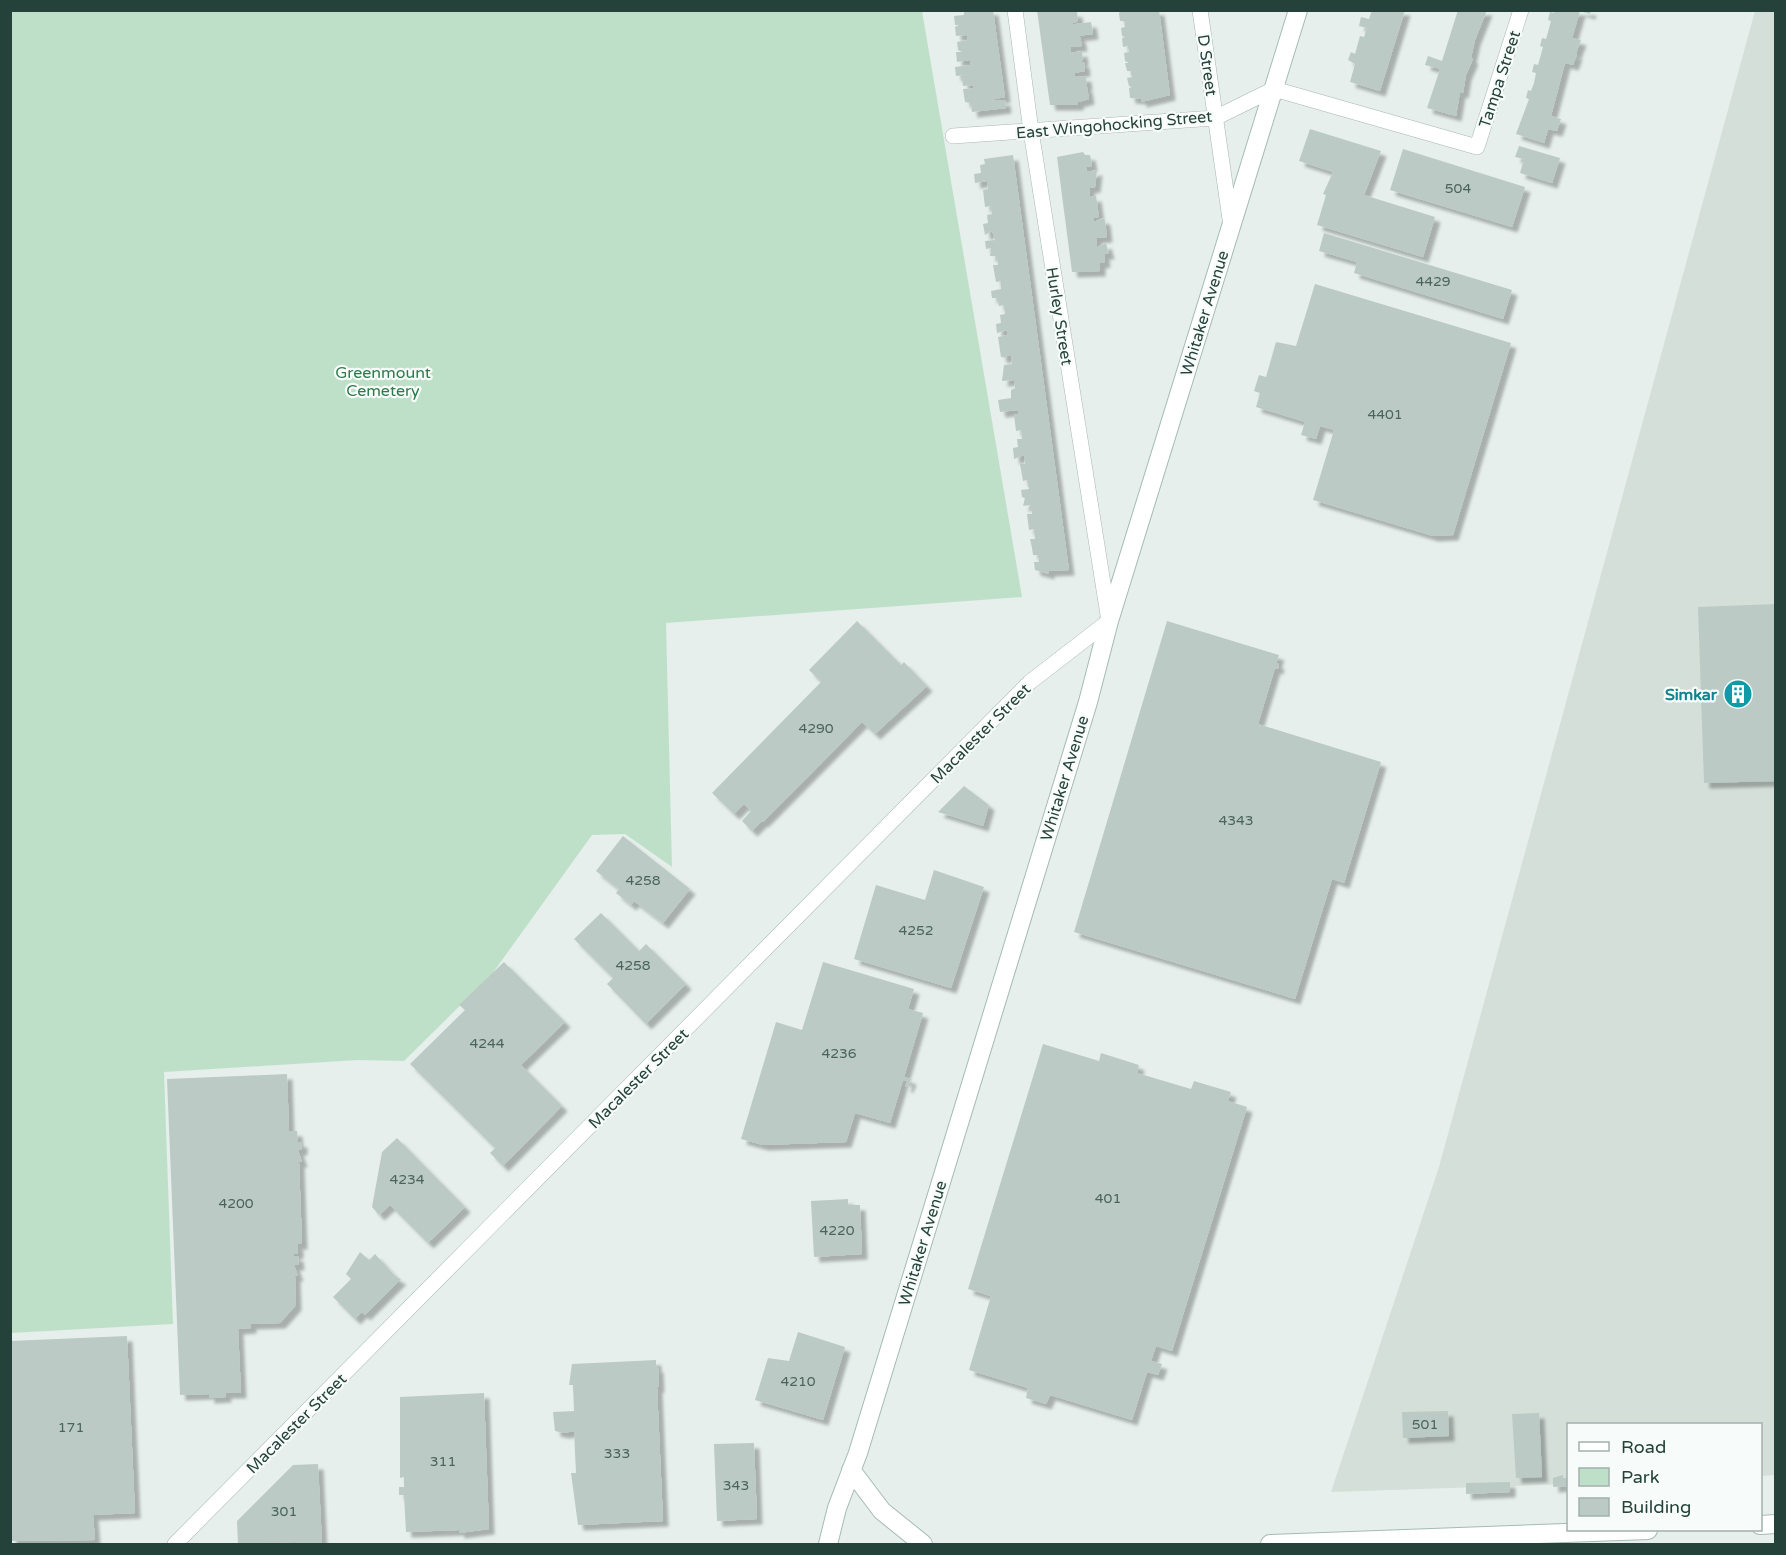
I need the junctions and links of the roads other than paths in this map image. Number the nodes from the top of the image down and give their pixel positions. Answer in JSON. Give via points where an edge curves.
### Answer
{"nodes":[{"id":1,"x":1016,"y":10,"type":"edge"},
{"id":2,"x":1200,"y":10,"type":"edge"},
{"id":3,"x":1298,"y":10,"type":"edge"},
{"id":4,"x":1521,"y":10,"type":"edge"},
{"id":5,"x":1274,"y":89,"type":"junction"},
{"id":6,"x":1215,"y":118,"type":"junction"},
{"id":7,"x":1031,"y":131,"type":"junction"},
{"id":8,"x":953,"y":136,"type":"dead end"},
{"id":9,"x":1231,"y":226,"type":"junction"},
{"id":10,"x":1109,"y":621,"type":"junction"},
{"id":11,"x":851,"y":1470,"type":"junction"},
{"id":12,"x":1621,"y":1531,"type":"edge"},
{"id":13,"x":176,"y":1545,"type":"edge"},
{"id":14,"x":828,"y":1545,"type":"edge"},
{"id":15,"x":923,"y":1545,"type":"edge"},
{"id":16,"x":1270,"y":1545,"type":"edge"}],
"edges":[{"from":1,"to":7,"type":"street","name":"Hurley Street"},
{"from":2,"to":6,"type":"street","name":"D Street"},
{"from":3,"to":5,"type":"main road","name":"Whitaker Avenue"},
{"from":4,"to":5,"type":"street","name":"Tampa Street","via":[[1478,147]]},
{"from":5,"to":6,"type":"street","name":"East Wingohocking Street"},
{"from":5,"to":9,"type":"main road","name":"Whitaker Avenue"},
{"from":6,"to":7,"type":"street","name":"East Wingohocking Street"},
{"from":6,"to":9,"type":"street","name":"D Street"},
{"from":7,"to":8,"type":"street","name":"East Wingohocking Street"},
{"from":7,"to":10,"type":"street","name":"Hurley Street"},
{"from":9,"to":10,"type":"main road","name":"Whitaker Avenue"},
{"from":10,"to":11,"type":"main road","name":"Whitaker Avenue","via":[[1081,724]]},
{"from":10,"to":13,"type":"street","name":"Macalester Street","via":[[1029,682]]},
{"from":11,"to":14,"type":"main road","name":"Whitaker Avenue"},
{"from":11,"to":15,"type":"main road","via":[[882,1510]]},
{"from":12,"to":16,"type":"main road"}]}
